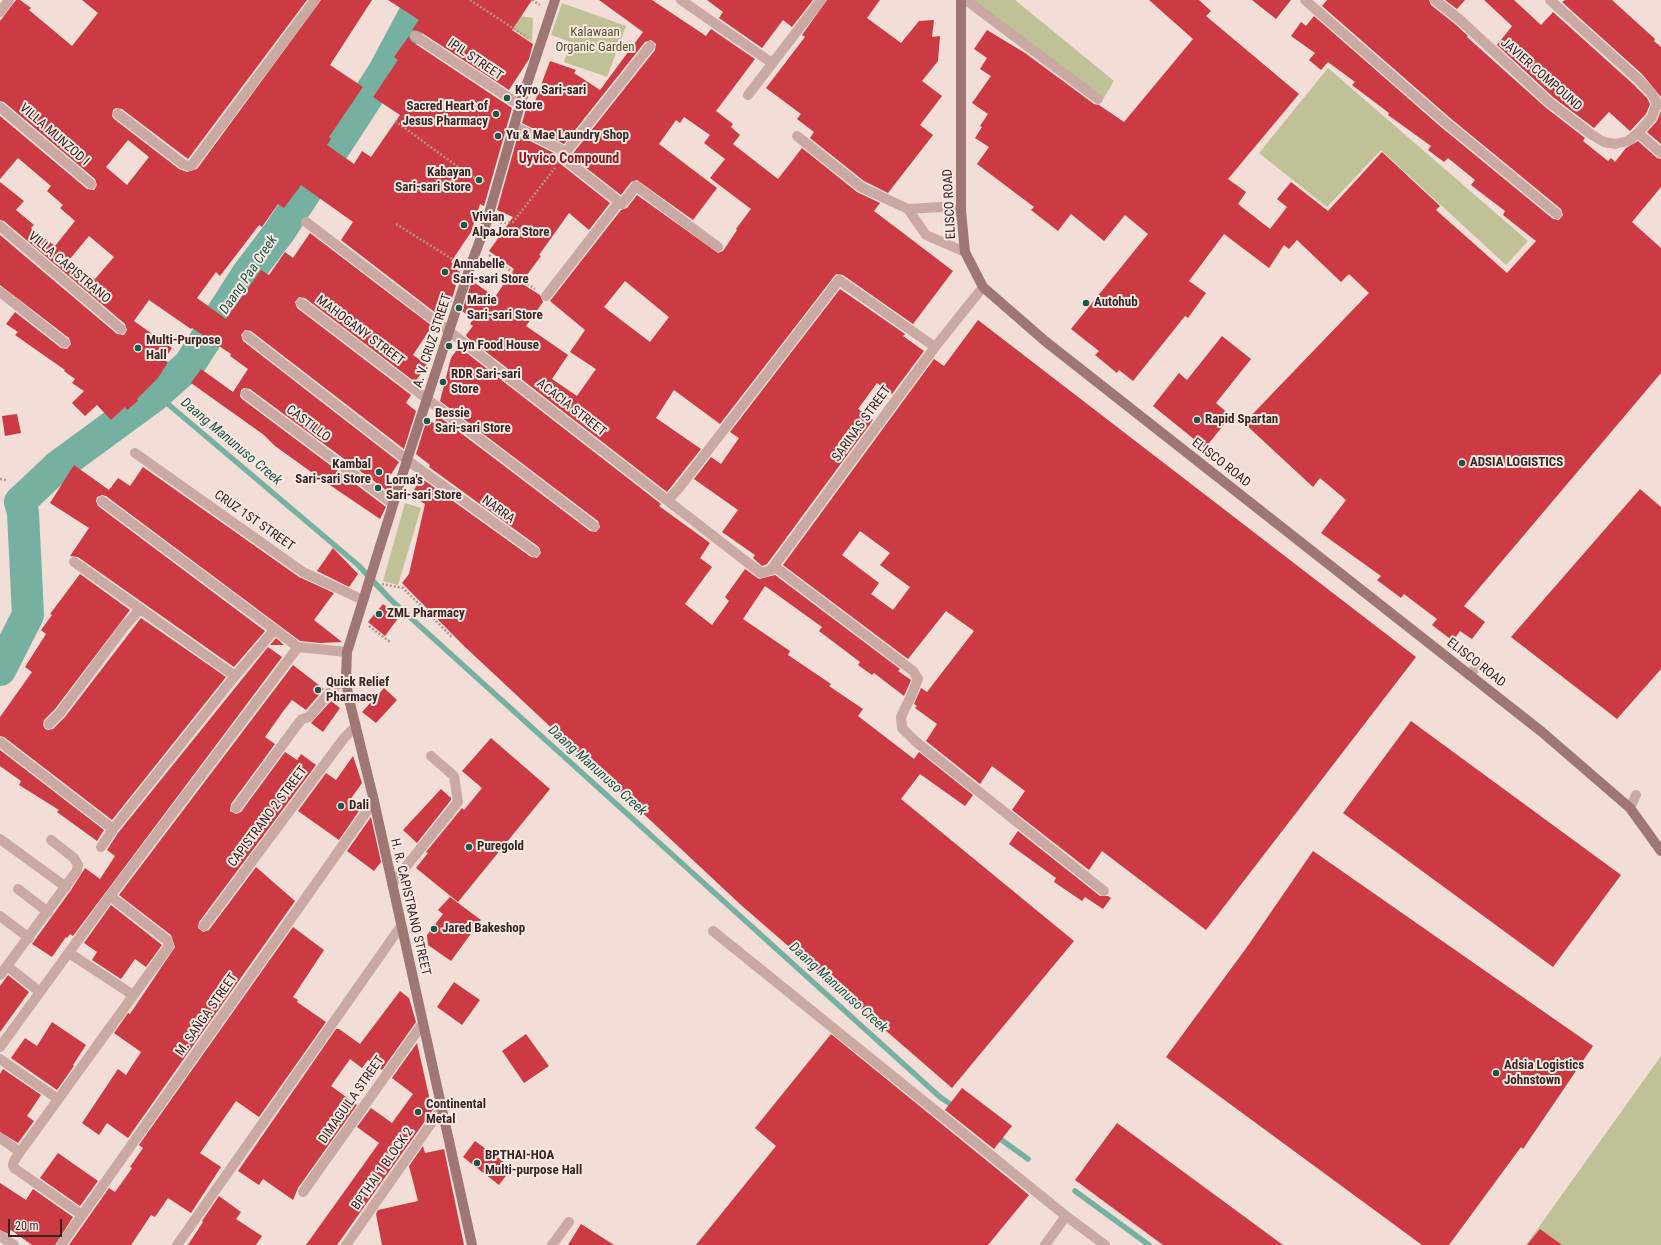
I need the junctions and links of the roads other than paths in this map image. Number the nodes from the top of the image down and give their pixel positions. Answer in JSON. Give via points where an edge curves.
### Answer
{"nodes":[{"id":1,"x":9,"y":0,"type":"edge"},
{"id":2,"x":315,"y":0,"type":"edge"},
{"id":3,"x":554,"y":0,"type":"edge"},
{"id":4,"x":682,"y":0,"type":"edge"},
{"id":5,"x":821,"y":0,"type":"edge"},
{"id":6,"x":961,"y":0,"type":"edge"},
{"id":7,"x":966,"y":0,"type":"edge"},
{"id":8,"x":1305,"y":0,"type":"edge"},
{"id":9,"x":1435,"y":0,"type":"edge"},
{"id":10,"x":1550,"y":0,"type":"edge"},
{"id":11,"x":0,"y":12,"type":"edge"},
{"id":12,"x":415,"y":36,"type":"dead end"},
{"id":13,"x":650,"y":46,"type":"dead end"},
{"id":14,"x":772,"y":63,"type":"junction"},
{"id":15,"x":748,"y":95,"type":"dead end"},
{"id":16,"x":1098,"y":99,"type":"dead end"},
{"id":17,"x":520,"y":105,"type":"junction"},
{"id":18,"x":0,"y":107,"type":"edge"},
{"id":19,"x":1659,"y":107,"type":"edge"},
{"id":20,"x":118,"y":114,"type":"dead end"},
{"id":21,"x":514,"y":126,"type":"junction"},
{"id":22,"x":1638,"y":133,"type":"junction"},
{"id":23,"x":797,"y":136,"type":"dead end"},
{"id":24,"x":1661,"y":153,"type":"edge"},
{"id":25,"x":564,"y":155,"type":"junction"},
{"id":26,"x":91,"y":184,"type":"dead end"},
{"id":27,"x":619,"y":202,"type":"junction"},
{"id":28,"x":908,"y":209,"type":"junction"},
{"id":29,"x":961,"y":211,"type":"junction"},
{"id":30,"x":1557,"y":214,"type":"dead end"},
{"id":31,"x":306,"y":222,"type":"dead end"},
{"id":32,"x":0,"y":226,"type":"edge"},
{"id":33,"x":718,"y":246,"type":"dead end"},
{"id":34,"x":965,"y":252,"type":"junction"},
{"id":35,"x":983,"y":287,"type":"junction"},
{"id":36,"x":0,"y":292,"type":"edge"},
{"id":37,"x":546,"y":296,"type":"road end"},
{"id":38,"x":301,"y":303,"type":"dead end"},
{"id":39,"x":122,"y":329,"type":"dead end"},
{"id":40,"x":450,"y":332,"type":"junction"},
{"id":41,"x":247,"y":336,"type":"dead end"},
{"id":42,"x":65,"y":343,"type":"dead end"},
{"id":43,"x":935,"y":347,"type":"junction"},
{"id":44,"x":246,"y":394,"type":"dead end"},
{"id":45,"x":428,"y":399,"type":"junction"},
{"id":46,"x":135,"y":453,"type":"dead end"},
{"id":47,"x":407,"y":460,"type":"junction"},
{"id":48,"x":668,"y":500,"type":"junction"},
{"id":49,"x":102,"y":501,"type":"dead end"},
{"id":50,"x":393,"y":504,"type":"junction"},
{"id":51,"x":594,"y":526,"type":"dead end"},
{"id":52,"x":535,"y":552,"type":"dead end"},
{"id":53,"x":74,"y":562,"type":"dead end"},
{"id":54,"x":774,"y":566,"type":"junction"},
{"id":55,"x":761,"y":573,"type":"joint"},
{"id":56,"x":370,"y":577,"type":"joint"},
{"id":57,"x":363,"y":600,"type":"junction"},
{"id":58,"x":140,"y":609,"type":"junction"},
{"id":59,"x":275,"y":629,"type":"junction"},
{"id":60,"x":298,"y":647,"type":"junction"},
{"id":61,"x":347,"y":652,"type":"junction"},
{"id":62,"x":1479,"y":663,"type":"dead end"},
{"id":63,"x":1470,"y":675,"type":"junction"},
{"id":64,"x":235,"y":676,"type":"junction"},
{"id":65,"x":346,"y":677,"type":"junction"},
{"id":66,"x":49,"y":724,"type":"dead end"},
{"id":67,"x":356,"y":726,"type":"junction"},
{"id":68,"x":0,"y":742,"type":"edge"},
{"id":69,"x":431,"y":756,"type":"dead end"},
{"id":70,"x":1636,"y":795,"type":"dead end"},
{"id":71,"x":374,"y":801,"type":"junction"},
{"id":72,"x":236,"y":808,"type":"dead end"},
{"id":73,"x":1630,"y":808,"type":"junction"},
{"id":74,"x":113,"y":828,"type":"junction"},
{"id":75,"x":51,"y":840,"type":"dead end"},
{"id":76,"x":1,"y":841,"type":"edge"},
{"id":77,"x":101,"y":847,"type":"dead end"},
{"id":78,"x":1661,"y":851,"type":"edge"},
{"id":79,"x":392,"y":884,"type":"junction"},
{"id":80,"x":66,"y":887,"type":"junction"},
{"id":81,"x":18,"y":889,"type":"dead end"},
{"id":82,"x":1104,"y":891,"type":"dead end"},
{"id":83,"x":110,"y":896,"type":"junction"},
{"id":84,"x":48,"y":912,"type":"junction"},
{"id":85,"x":0,"y":916,"type":"edge"},
{"id":86,"x":204,"y":926,"type":"dead end"},
{"id":87,"x":401,"y":926,"type":"junction"},
{"id":88,"x":713,"y":930,"type":"dead end"},
{"id":89,"x":29,"y":938,"type":"junction"},
{"id":90,"x":68,"y":952,"type":"junction"},
{"id":91,"x":7,"y":966,"type":"junction"},
{"id":92,"x":0,"y":975,"type":"edge"},
{"id":93,"x":40,"y":992,"type":"junction"},
{"id":94,"x":133,"y":995,"type":"junction"},
{"id":95,"x":423,"y":1023,"type":"junction"},
{"id":96,"x":0,"y":1047,"type":"edge"},
{"id":97,"x":0,"y":1059,"type":"edge"},
{"id":98,"x":58,"y":1099,"type":"junction"},
{"id":99,"x":442,"y":1108,"type":"junction"},
{"id":100,"x":0,"y":1138,"type":"edge"},
{"id":101,"x":20,"y":1152,"type":"junction"},
{"id":102,"x":303,"y":1192,"type":"dead end"},
{"id":103,"x":82,"y":1215,"type":"junction"},
{"id":104,"x":1066,"y":1216,"type":"junction"},
{"id":105,"x":569,"y":1222,"type":"dead end"},
{"id":106,"x":0,"y":1236,"type":"edge"},
{"id":107,"x":470,"y":1243,"type":"edge"},
{"id":108,"x":14,"y":1245,"type":"edge"},
{"id":109,"x":61,"y":1245,"type":"edge"},
{"id":110,"x":176,"y":1245,"type":"edge"},
{"id":111,"x":346,"y":1245,"type":"edge"},
{"id":112,"x":552,"y":1245,"type":"edge"},
{"id":113,"x":1045,"y":1245,"type":"edge"},
{"id":114,"x":1105,"y":1245,"type":"edge"}],
"edges":[{"from":1,"to":11,"type":"street"},
{"from":2,"to":20,"type":"street","via":[[192,164],[186,166]]},
{"from":3,"to":17,"type":"street","name":"A. V. CRUZ STREET"},
{"from":4,"to":14,"type":"street"},
{"from":5,"to":14,"type":"street"},
{"from":6,"to":29,"type":"street","name":"ELISCO ROAD"},
{"from":7,"to":16,"type":"street"},
{"from":8,"to":30,"type":"street","via":[[1445,122]]},
{"from":9,"to":22,"type":"street","name":"JAVIER COMPOUND","via":[[1549,102],[1592,135],[1604,142],[1615,144],[1628,141]]},
{"from":10,"to":19,"type":"street","via":[[1647,89]]},
{"from":12,"to":17,"type":"street","name":"IPIL STREET"},
{"from":13,"to":25,"type":"street"},
{"from":14,"to":15,"type":"street"},
{"from":17,"to":21,"type":"street","name":"A. V. CRUZ STREET"},
{"from":18,"to":26,"type":"street","name":"VILLA MUNZOD I"},
{"from":19,"to":22,"type":"street","name":"JAVIER COMPOUND"},
{"from":21,"to":25,"type":"street"},
{"from":21,"to":40,"type":"street","name":"A. V. CRUZ STREET","via":[[486,224]]},
{"from":22,"to":24,"type":"street"},
{"from":23,"to":28,"type":"street","via":[[861,186]]},
{"from":25,"to":27,"type":"street"},
{"from":27,"to":33,"type":"street","via":[[622,204],[636,186]]},
{"from":27,"to":37,"type":"street"},
{"from":28,"to":29,"type":"street","via":[[942,207]]},
{"from":28,"to":34,"type":"street","via":[[926,235]]},
{"from":29,"to":34,"type":"street","name":"ELISCO ROAD"},
{"from":31,"to":40,"type":"street","name":"ACACIA STREET"},
{"from":32,"to":39,"type":"street","name":"VILLA CAPISTRANO"},
{"from":34,"to":35,"type":"street","name":"ELISCO ROAD"},
{"from":35,"to":43,"type":"street","name":"SARINAS STREET"},
{"from":35,"to":63,"type":"street","name":"ELISCO ROAD","via":[[1045,341]]},
{"from":36,"to":42,"type":"street"},
{"from":38,"to":45,"type":"street","name":"MAHOGANY STREET"},
{"from":40,"to":45,"type":"street","name":"A. V. CRUZ STREET"},
{"from":40,"to":48,"type":"street","name":"ACACIA STREET"},
{"from":41,"to":47,"type":"street","name":"NARRA"},
{"from":43,"to":48,"type":"street","via":[[839,280]]},
{"from":43,"to":54,"type":"street","name":"SARINAS STREET"},
{"from":44,"to":50,"type":"street","name":"CASTILLO"},
{"from":45,"to":47,"type":"street","name":"A. V. CRUZ STREET"},
{"from":45,"to":51,"type":"street","name":"MAHOGANY STREET"},
{"from":46,"to":57,"type":"street","name":"CRUZ 1ST STREET","via":[[303,572]]},
{"from":47,"to":50,"type":"street","name":"A. V. CRUZ STREET"},
{"from":47,"to":52,"type":"street","name":"NARRA"},
{"from":48,"to":55,"type":"street","name":"ACACIA STREET"},
{"from":49,"to":59,"type":"street"},
{"from":50,"to":56,"type":"street","name":"A. V. CRUZ STREET"},
{"from":53,"to":58,"type":"street"},
{"from":54,"to":55,"type":"street","name":"SARINAS STREET","via":[[771,570]]},
{"from":54,"to":82,"type":"street","via":[[912,671],[918,680],[901,717],[902,728],[915,741]]},
{"from":56,"to":57,"type":"street","name":"H. R. CAPISTRANO STREET"},
{"from":57,"to":61,"type":"street","name":"H. R. CAPISTRANO STREET"},
{"from":58,"to":64,"type":"street"},
{"from":58,"to":66,"type":"street"},
{"from":59,"to":60,"type":"street"},
{"from":59,"to":64,"type":"street"},
{"from":60,"to":61,"type":"street"},
{"from":60,"to":83,"type":"street"},
{"from":61,"to":65,"type":"street","name":"H. R. CAPISTRANO STREET"},
{"from":62,"to":63,"type":"street"},
{"from":63,"to":73,"type":"street","name":"ELISCO ROAD","via":[[1542,732]]},
{"from":64,"to":74,"type":"street"},
{"from":65,"to":67,"type":"street","name":"H. R. CAPISTRANO STREET"},
{"from":65,"to":72,"type":"street","via":[[309,717],[297,725]]},
{"from":67,"to":71,"type":"street","name":"H. R. CAPISTRANO STREET"},
{"from":67,"to":86,"type":"street","name":"CAPISTRANO 2 STREET","via":[[344,738]]},
{"from":68,"to":74,"type":"street"},
{"from":69,"to":79,"type":"street","via":[[454,776],[458,802]]},
{"from":70,"to":73,"type":"street"},
{"from":71,"to":79,"type":"street","name":"H. R. CAPISTRANO STREET"},
{"from":71,"to":103,"type":"street","name":"M. SAÑGA STREET"},
{"from":73,"to":78,"type":"street","name":"ELISCO ROAD"},
{"from":74,"to":77,"type":"street"},
{"from":75,"to":80,"type":"street","via":[[74,858],[78,865]]},
{"from":76,"to":80,"type":"street"},
{"from":79,"to":87,"type":"street","name":"H. R. CAPISTRANO STREET"},
{"from":80,"to":84,"type":"street"},
{"from":81,"to":84,"type":"street"},
{"from":83,"to":90,"type":"street"},
{"from":83,"to":94,"type":"street","via":[[169,944]]},
{"from":84,"to":89,"type":"street"},
{"from":85,"to":89,"type":"street"},
{"from":87,"to":95,"type":"street","name":"H. R. CAPISTRANO STREET"},
{"from":87,"to":110,"type":"street"},
{"from":88,"to":104,"type":"street","via":[[1029,1181]]},
{"from":89,"to":91,"type":"street"},
{"from":90,"to":93,"type":"street"},
{"from":90,"to":94,"type":"street"},
{"from":91,"to":92,"type":"street"},
{"from":91,"to":93,"type":"street"},
{"from":93,"to":96,"type":"street"},
{"from":94,"to":98,"type":"street"},
{"from":95,"to":99,"type":"street","name":"H. R. CAPISTRANO STREET"},
{"from":95,"to":102,"type":"street","name":"DIMAGUILA STREET"},
{"from":97,"to":98,"type":"street"},
{"from":98,"to":101,"type":"street"},
{"from":99,"to":107,"type":"street","name":"H. R. CAPISTRANO STREET"},
{"from":99,"to":111,"type":"street","name":"BPTHAI 1 BLOCK 2"},
{"from":100,"to":101,"type":"street"},
{"from":101,"to":103,"type":"street","via":[[12,1165],[14,1168]]},
{"from":103,"to":109,"type":"street","name":"M. SAÑGA STREET"},
{"from":104,"to":113,"type":"street"},
{"from":104,"to":114,"type":"street"},
{"from":105,"to":112,"type":"street"},
{"from":106,"to":108,"type":"street"}]}
